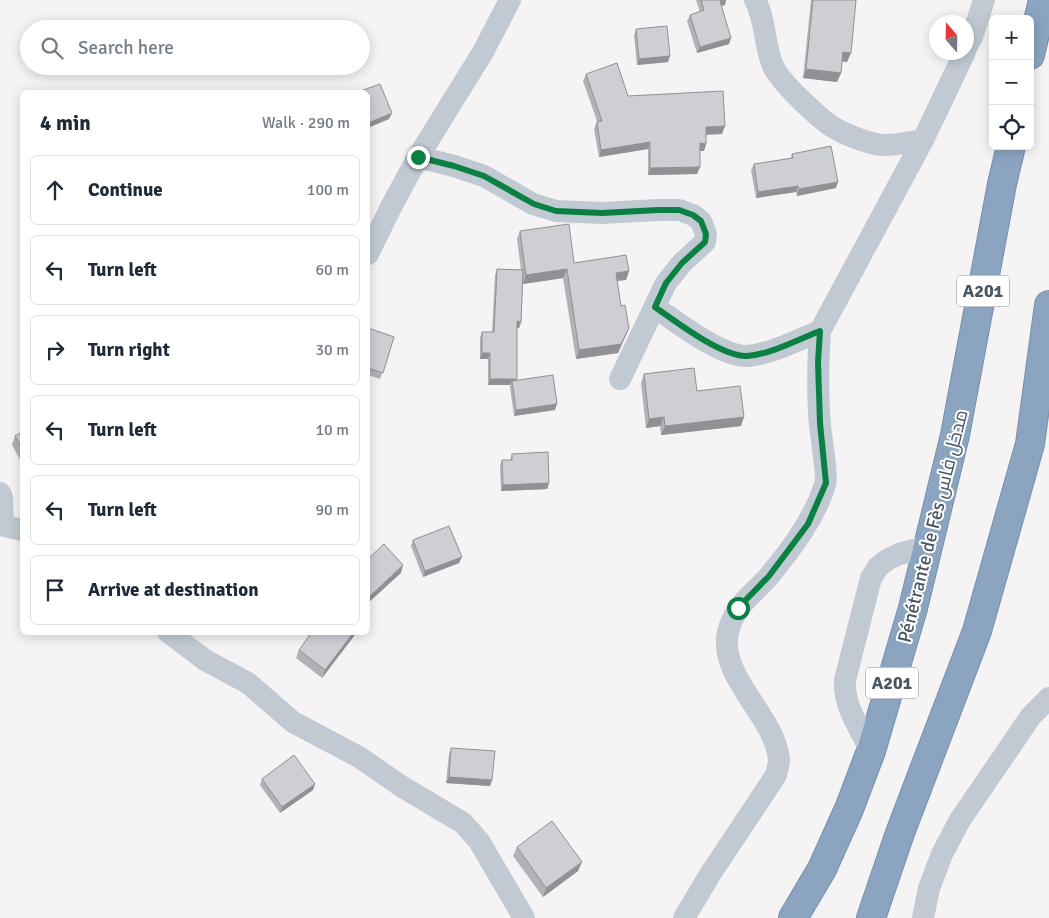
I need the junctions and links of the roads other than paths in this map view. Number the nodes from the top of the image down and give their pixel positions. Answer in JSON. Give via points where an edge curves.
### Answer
{"nodes":[{"id":1,"x":510,"y":0,"type":"edge"},
{"id":2,"x":755,"y":0,"type":"edge"},
{"id":3,"x":984,"y":0,"type":"edge"},
{"id":4,"x":1042,"y":0,"type":"edge"},
{"id":5,"x":974,"y":27,"type":"edge"},
{"id":6,"x":1034,"y":37,"type":"edge"},
{"id":7,"x":960,"y":60,"type":"edge"},
{"id":8,"x":923,"y":140,"type":"junction"},
{"id":9,"x":1009,"y":150,"type":"edge"},
{"id":10,"x":418,"y":157,"type":"junction"},
{"id":11,"x":370,"y":250,"type":"edge"},
{"id":12,"x":1049,"y":305,"type":"edge"},
{"id":13,"x":655,"y":307,"type":"junction"},
{"id":14,"x":820,"y":331,"type":"junction"},
{"id":15,"x":620,"y":379,"type":"dead end"},
{"id":16,"x":0,"y":492,"type":"edge"},
{"id":17,"x":8,"y":527,"type":"edge"},
{"id":18,"x":929,"y":546,"type":"junction"},
{"id":19,"x":172,"y":635,"type":"edge"},
{"id":20,"x":1049,"y":698,"type":"edge"},
{"id":21,"x":871,"y":751,"type":"junction"},
{"id":22,"x":524,"y":918,"type":"edge"},
{"id":23,"x":684,"y":918,"type":"edge"},
{"id":24,"x":793,"y":918,"type":"edge"},
{"id":25,"x":871,"y":918,"type":"edge"},
{"id":26,"x":923,"y":918,"type":"edge"}],
"edges":[{"from":1,"to":10,"type":"street"},
{"from":2,"to":8,"type":"street","via":[[774,69],[780,79],[836,130],[884,145]]},
{"from":3,"to":5,"type":"street"},
{"from":4,"to":6,"type":"highway"},
{"from":7,"to":8,"type":"street"},
{"from":8,"to":14,"type":"street"},
{"from":9,"to":18,"type":"highway","name":"Pénétrante de Fès مدخل فاس","number":"A201","via":[[956,436]]},
{"from":10,"to":11,"type":"street"},
{"from":10,"to":13,"type":"street","via":[[484,176],[534,204],[556,211],[679,210],[693,215],[705,228],[705,242],[666,283]]},
{"from":12,"to":25,"type":"highway","via":[[1030,444],[977,632]]},
{"from":13,"to":14,"type":"street","via":[[726,351],[746,356],[774,350]]},
{"from":13,"to":15,"type":"street"},
{"from":14,"to":23,"type":"street","via":[[820,423],[826,483],[808,524],[769,576],[738,608],[728,633],[728,654],[738,680],[772,737],[779,760],[776,775]]},
{"from":16,"to":17,"type":"street"},
{"from":18,"to":21,"type":"highway","name":"Pénétrante de Fès مدخل فاس","number":"A201"},
{"from":18,"to":21,"type":"street","via":[[887,560],[878,567],[867,593],[844,690]]},
{"from":19,"to":22,"type":"street","via":[[205,660],[248,683],[293,722],[359,757],[463,823],[480,841]]},
{"from":20,"to":26,"type":"street","via":[[1031,716],[960,820],[942,854]]},
{"from":21,"to":24,"type":"highway","name":"Pénétrante de Fès مدخل فاس","number":"A201","via":[[822,869]]}]}
